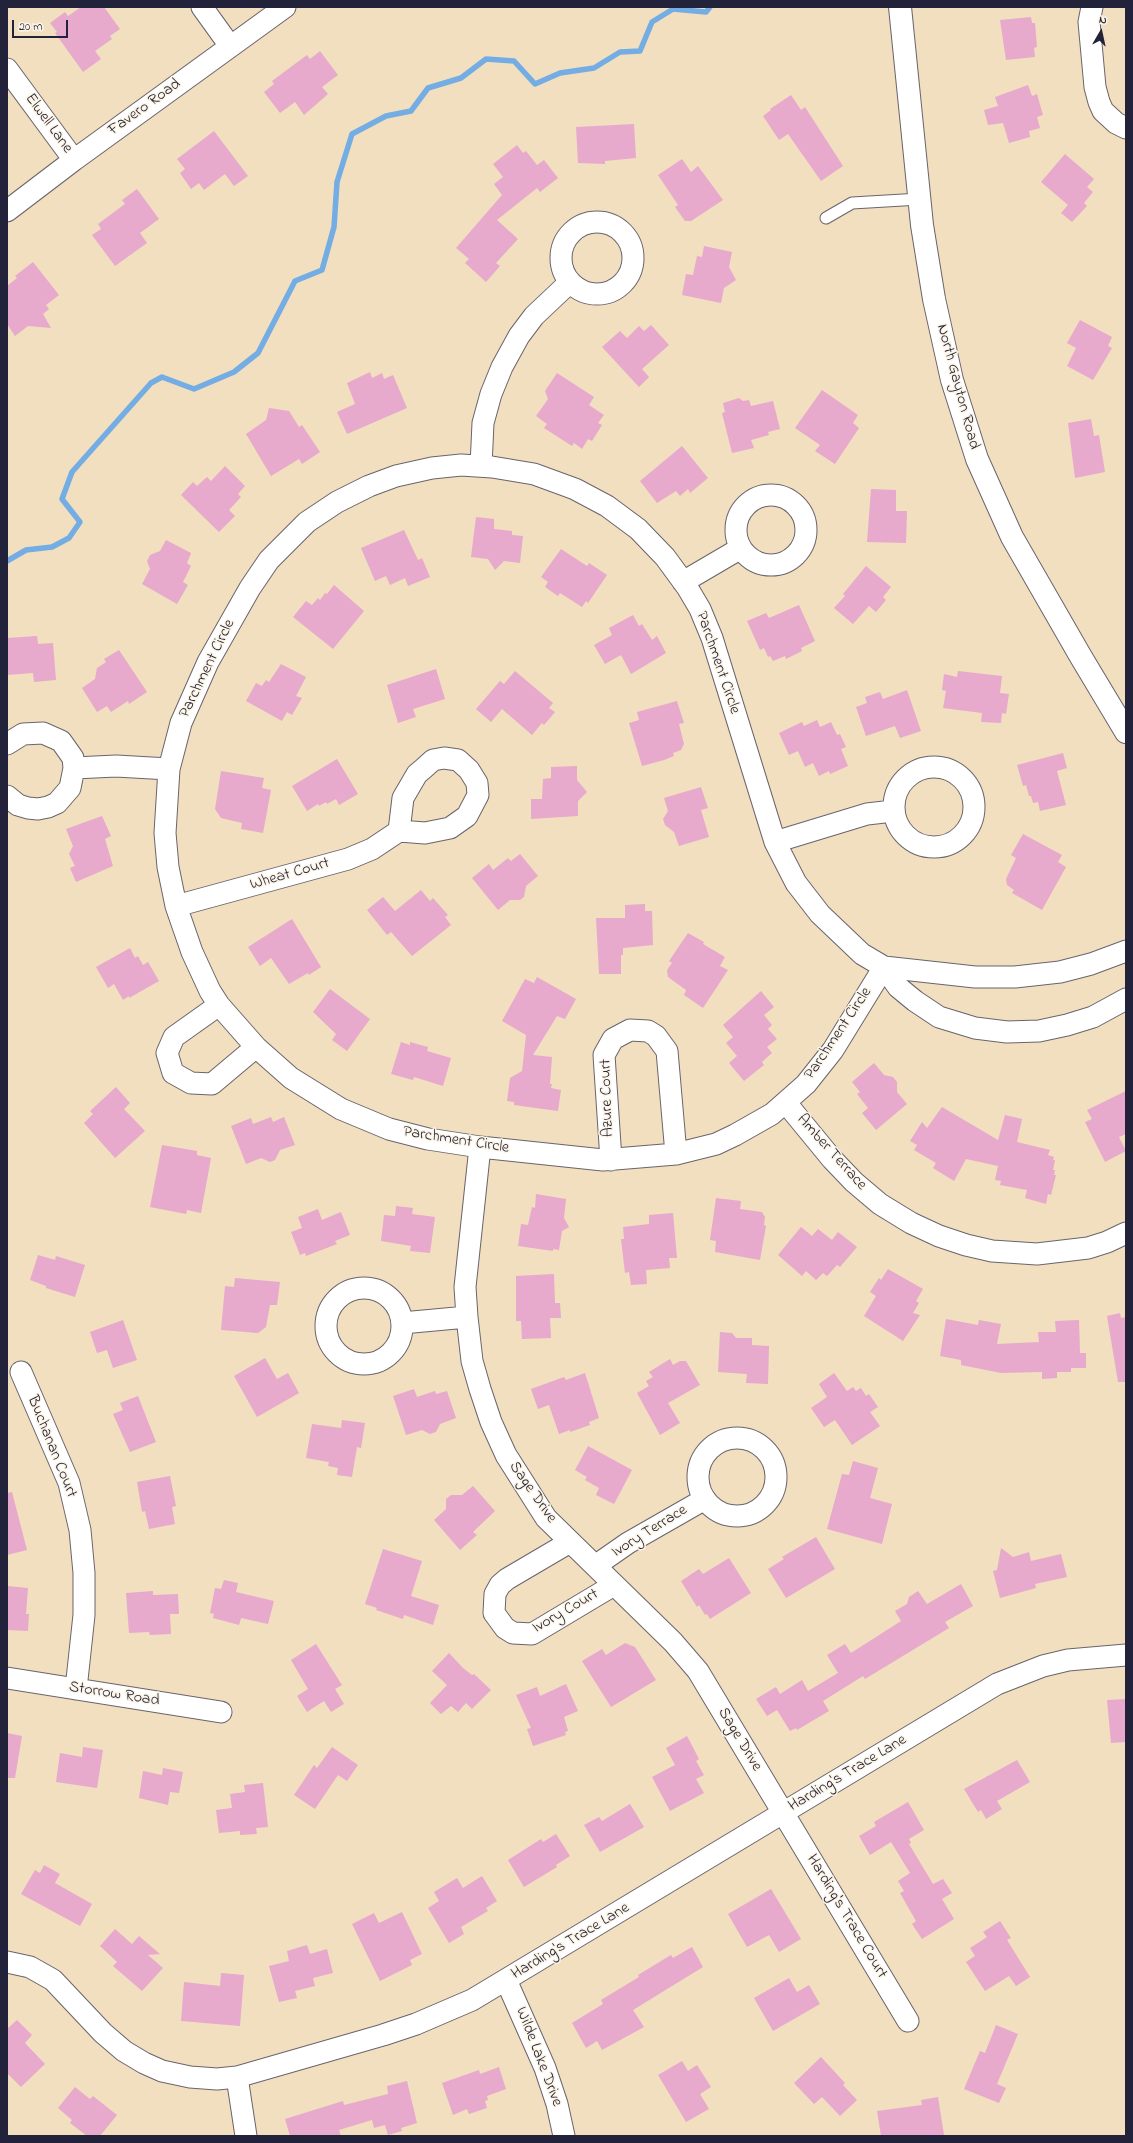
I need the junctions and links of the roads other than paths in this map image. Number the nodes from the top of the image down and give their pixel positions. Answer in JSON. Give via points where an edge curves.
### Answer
{"nodes":[{"id":1,"x":202,"y":7,"type":"edge"},
{"id":2,"x":285,"y":7,"type":"edge"},
{"id":3,"x":900,"y":7,"type":"edge"},
{"id":4,"x":1092,"y":7,"type":"edge"},
{"id":5,"x":230,"y":46,"type":"junction"},
{"id":6,"x":7,"y":69,"type":"edge"},
{"id":7,"x":1126,"y":128,"type":"edge"},
{"id":8,"x":74,"y":160,"type":"junction"},
{"id":9,"x":920,"y":199,"type":"junction"},
{"id":10,"x":7,"y":211,"type":"edge"},
{"id":11,"x":826,"y":218,"type":"dead end"},
{"id":12,"x":570,"y":282,"type":"dead end"},
{"id":13,"x":481,"y":466,"type":"junction"},
{"id":14,"x":741,"y":548,"type":"dead end"},
{"id":15,"x":683,"y":582,"type":"junction"},
{"id":16,"x":1126,"y":732,"type":"edge"},
{"id":17,"x":7,"y":744,"type":"edge"},
{"id":18,"x":74,"y":768,"type":"junction"},
{"id":19,"x":169,"y":769,"type":"junction"},
{"id":20,"x":7,"y":796,"type":"edge"},
{"id":21,"x":893,"y":811,"type":"dead end"},
{"id":22,"x":399,"y":831,"type":"dead end"},
{"id":23,"x":775,"y":842,"type":"junction"},
{"id":24,"x":176,"y":906,"type":"junction"},
{"id":25,"x":1126,"y":951,"type":"edge"},
{"id":26,"x":884,"y":967,"type":"junction"},
{"id":27,"x":1126,"y":1000,"type":"edge"},
{"id":28,"x":219,"y":1005,"type":"junction"},
{"id":29,"x":256,"y":1047,"type":"junction"},
{"id":30,"x":786,"y":1103,"type":"junction"},
{"id":31,"x":480,"y":1146,"type":"junction"},
{"id":32,"x":676,"y":1154,"type":"junction"},
{"id":33,"x":611,"y":1160,"type":"junction"},
{"id":34,"x":1126,"y":1233,"type":"edge"},
{"id":35,"x":467,"y":1317,"type":"junction"},
{"id":36,"x":402,"y":1323,"type":"dead end"},
{"id":37,"x":21,"y":1372,"type":"dead end"},
{"id":38,"x":705,"y":1499,"type":"dead end"},
{"id":39,"x":570,"y":1542,"type":"junction"},
{"id":40,"x":595,"y":1566,"type":"junction"},
{"id":41,"x":614,"y":1585,"type":"junction"},
{"id":42,"x":1126,"y":1655,"type":"edge"},
{"id":43,"x":7,"y":1678,"type":"edge"},
{"id":44,"x":76,"y":1689,"type":"junction"},
{"id":45,"x":221,"y":1712,"type":"dead end"},
{"id":46,"x":783,"y":1813,"type":"junction"},
{"id":47,"x":7,"y":1962,"type":"edge"},
{"id":48,"x":506,"y":1980,"type":"junction"},
{"id":49,"x":908,"y":2021,"type":"dead end"},
{"id":50,"x":237,"y":2077,"type":"junction"},
{"id":51,"x":246,"y":2136,"type":"edge"},
{"id":52,"x":564,"y":2136,"type":"edge"}],
"edges":[{"from":1,"to":5,"type":"street"},
{"from":2,"to":5,"type":"street","name":"Favero Road"},
{"from":3,"to":9,"type":"street","name":"North Gayton Road"},
{"from":4,"to":7,"type":"street","via":[[1089,22],[1095,87],[1099,102],[1103,111]]},
{"from":5,"to":8,"type":"street","name":"Favero Road"},
{"from":6,"to":8,"type":"street","name":"Elwell Lane"},
{"from":8,"to":10,"type":"street","name":"Favero Road"},
{"from":9,"to":11,"type":"lane","via":[[852,203]]},
{"from":9,"to":16,"type":"street","name":"North Gayton Road","via":[[934,299],[952,380],[977,459],[1012,537],[1080,658]]},
{"from":12,"to":13,"type":"street","via":[[534,316],[519,336],[502,367],[483,423]]},
{"from":13,"to":15,"type":"street","name":"Parchment Circle","via":[[534,474],[575,489],[607,506],[638,529],[665,557]]},
{"from":13,"to":19,"type":"street","name":"Parchment Circle","via":[[432,468],[396,476],[337,502],[307,522],[292,536],[269,560],[250,588],[208,662],[181,723]]},
{"from":14,"to":15,"type":"street"},
{"from":15,"to":23,"type":"street","name":"Parchment Circle","via":[[700,609],[712,638]]},
{"from":17,"to":18,"type":"street","via":[[23,734],[44,732],[62,741],[73,758]]},
{"from":18,"to":19,"type":"street","via":[[116,766]]},
{"from":18,"to":20,"type":"street","via":[[70,788],[57,803],[48,807],[28,808],[18,805]]},
{"from":19,"to":24,"type":"street","name":"Parchment Circle","via":[[165,833],[168,867]]},
{"from":21,"to":23,"type":"street","via":[[867,814]]},
{"from":22,"to":24,"type":"street","name":"Wheat Court","via":[[372,849],[348,858]]},
{"from":23,"to":26,"type":"street","name":"Parchment Circle","via":[[796,883],[820,914],[862,954]]},
{"from":24,"to":28,"type":"street","name":"Parchment Circle","via":[[192,952]]},
{"from":25,"to":26,"type":"street","name":"Parchment Circle","via":[[1060,972],[1016,978],[976,977]]},
{"from":26,"to":27,"type":"street","name":"Parchment Circle","via":[[898,987],[915,1001],[939,1017],[975,1028],[1007,1032],[1046,1029],[1093,1017]]},
{"from":26,"to":30,"type":"street","name":"Parchment Circle","via":[[832,1050],[806,1084]]},
{"from":28,"to":29,"type":"street","name":"Parchment Circle"},
{"from":28,"to":29,"type":"street","via":[[174,1037],[167,1053],[173,1073],[191,1083],[212,1084]]},
{"from":29,"to":31,"type":"street","name":"Parchment Circle","via":[[316,1095],[367,1121],[428,1139]]},
{"from":30,"to":32,"type":"street","name":"Parchment Circle","via":[[772,1114],[716,1144]]},
{"from":30,"to":34,"type":"street","name":"Amber Terrace","via":[[832,1159],[859,1186],[880,1204],[939,1236],[992,1250],[1037,1254],[1088,1248]]},
{"from":31,"to":33,"type":"street","name":"Parchment Circle"},
{"from":31,"to":35,"type":"street","name":"Sage Drive","via":[[465,1287]]},
{"from":32,"to":33,"type":"street","name":"Parchment Circle"},
{"from":32,"to":33,"type":"street","name":"Azure Court","via":[[667,1051],[656,1036],[648,1032],[630,1030],[613,1039],[604,1055]]},
{"from":35,"to":36,"type":"street"},
{"from":35,"to":39,"type":"street","name":"Sage Drive","via":[[472,1361],[491,1422],[506,1455],[546,1518]]},
{"from":37,"to":44,"type":"street","name":"Buchanan Court","via":[[69,1483],[80,1530],[84,1615]]},
{"from":38,"to":40,"type":"street","name":"Ivory Terrace","via":[[634,1539]]},
{"from":39,"to":40,"type":"street","name":"Sage Drive"},
{"from":39,"to":41,"type":"street","name":"Ivory Court","via":[[500,1585],[495,1594],[494,1613],[505,1628],[513,1633],[532,1634]]},
{"from":40,"to":41,"type":"street","name":"Sage Drive"},
{"from":41,"to":46,"type":"street","name":"Sage Drive","via":[[673,1642],[698,1671]]},
{"from":42,"to":46,"type":"street","name":"Harding's Trace Lane","via":[[1068,1660],[1043,1666],[997,1684]]},
{"from":43,"to":44,"type":"street","name":"Storrow Road"},
{"from":44,"to":45,"type":"street","name":"Storrow Road"},
{"from":46,"to":48,"type":"street","name":"Harding's Trace Lane"},
{"from":46,"to":49,"type":"street","name":"Harding's Trace Court"},
{"from":47,"to":50,"type":"street","name":"Harding's Trace Lane","via":[[30,1967],[53,1980],[103,2033],[124,2051],[144,2063],[162,2071],[190,2077]]},
{"from":48,"to":50,"type":"street","name":"Harding's Trace Lane","via":[[472,2000],[416,2024]]},
{"from":48,"to":52,"type":"street","name":"Wilde Lake Drive","via":[[545,2068]]},
{"from":50,"to":51,"type":"street"}]}
